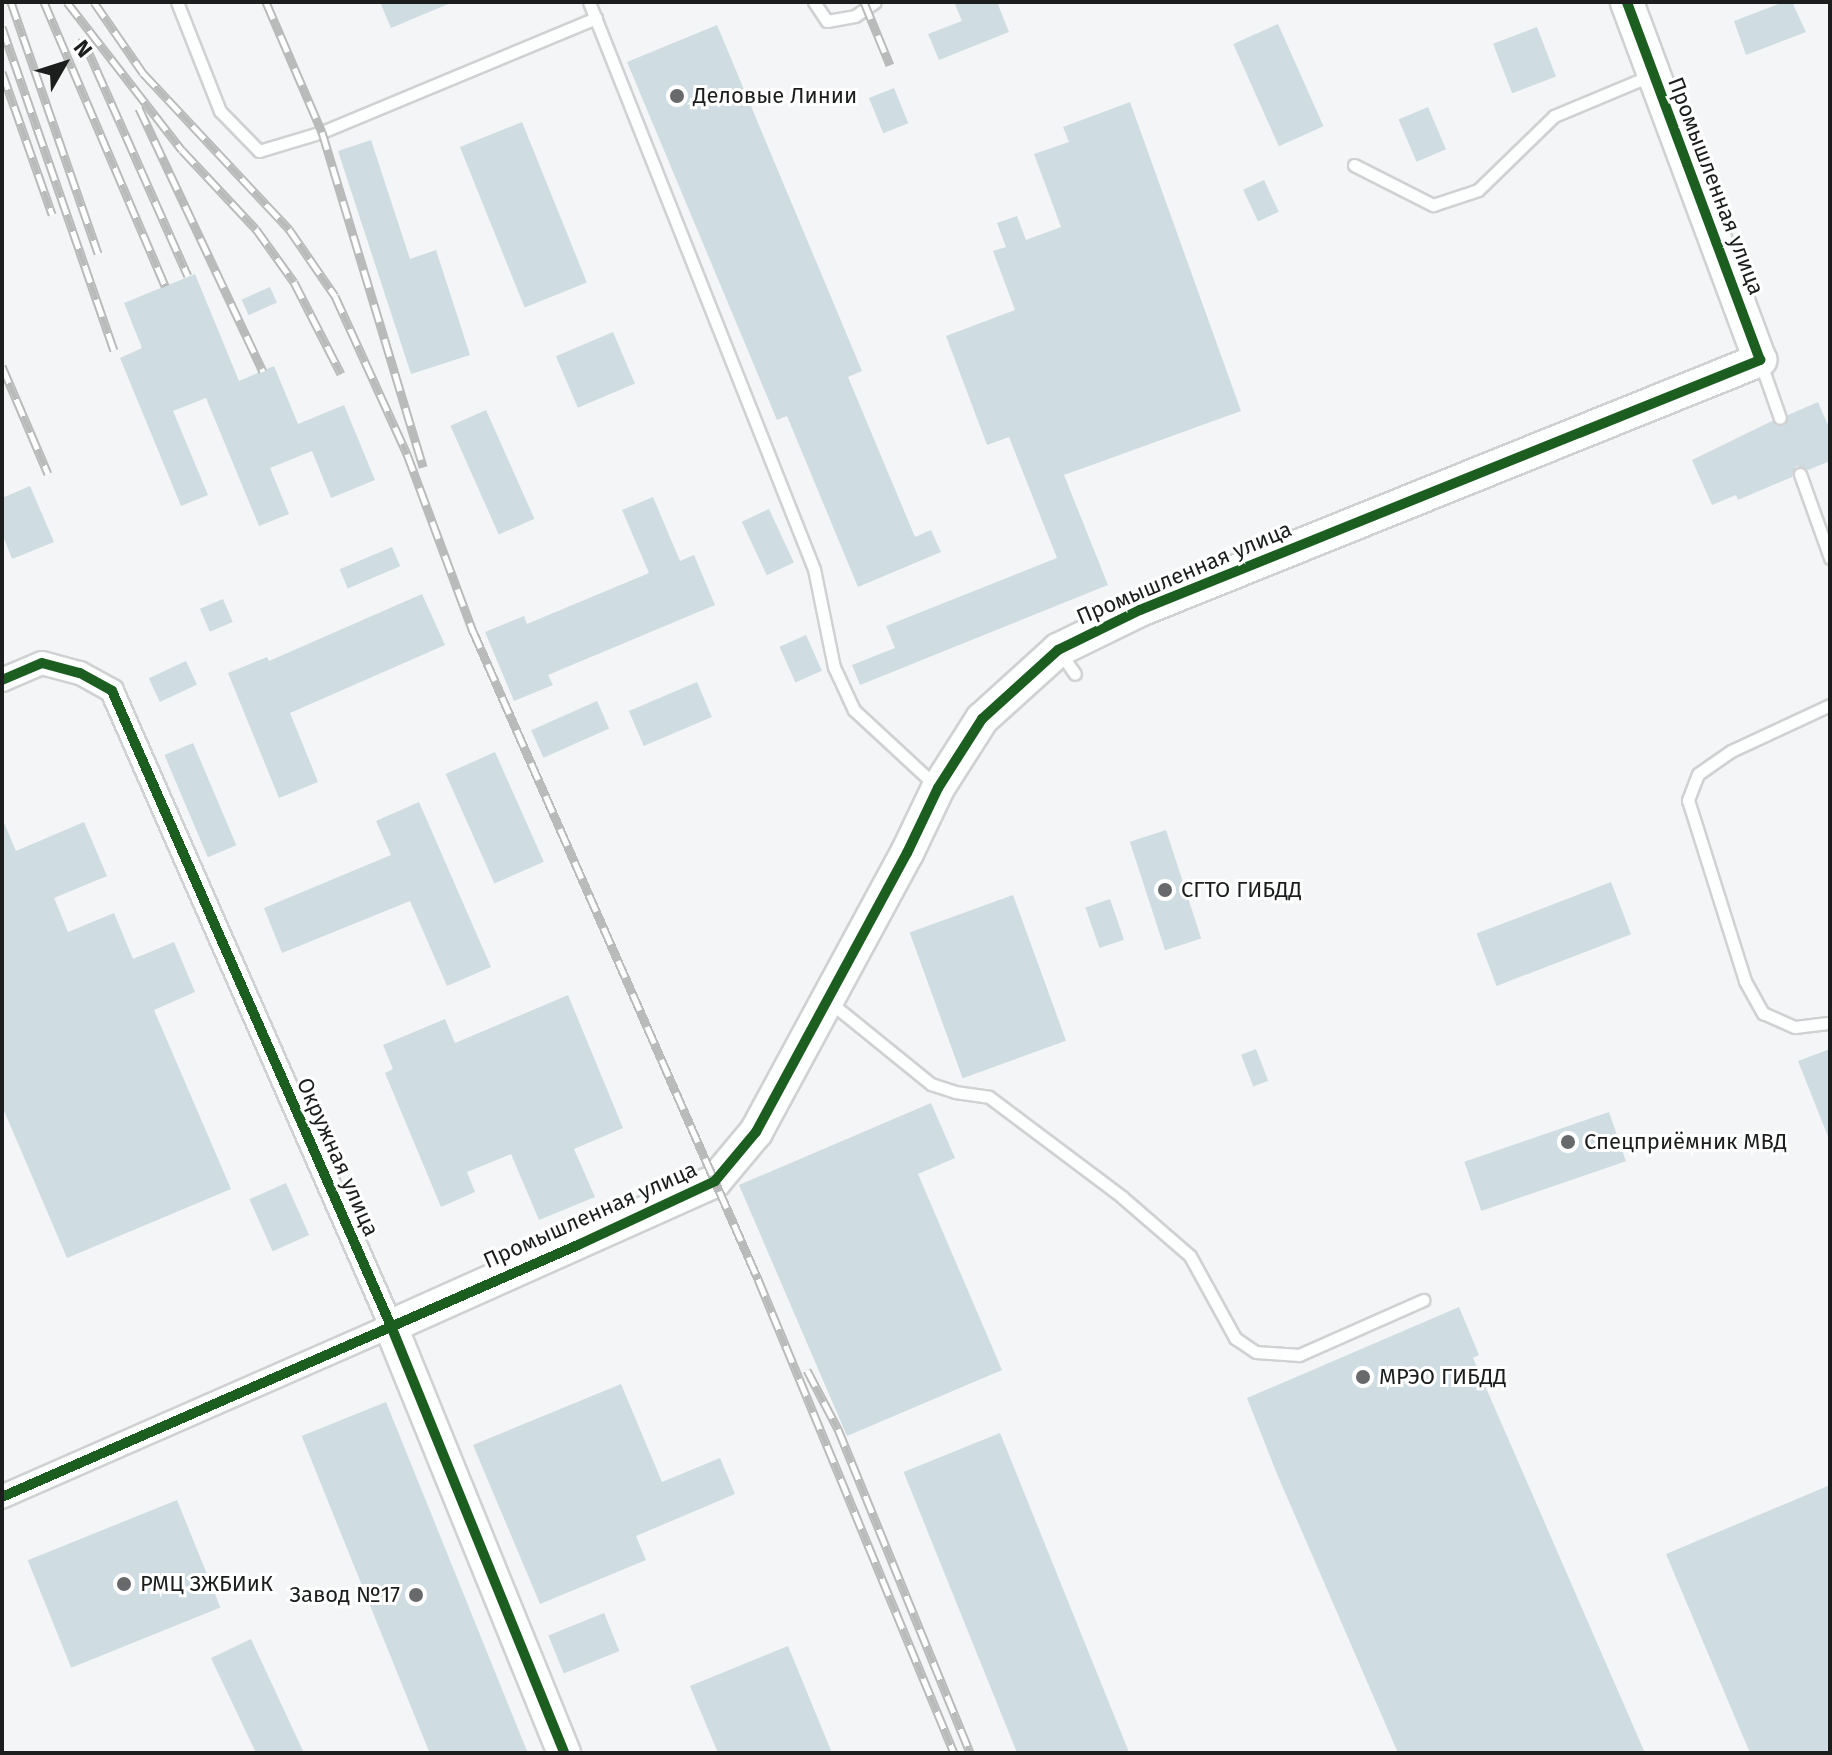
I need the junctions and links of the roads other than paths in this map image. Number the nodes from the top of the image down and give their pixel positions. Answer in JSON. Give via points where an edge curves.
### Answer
{"nodes":[{"id":1,"x":177,"y":2,"type":"edge"},
{"id":2,"x":589,"y":2,"type":"edge"},
{"id":3,"x":814,"y":2,"type":"edge"},
{"id":4,"x":875,"y":2,"type":"edge"},
{"id":5,"x":1627,"y":2,"type":"edge"},
{"id":6,"x":596,"y":18,"type":"junction"},
{"id":7,"x":1653,"y":75,"type":"junction"},
{"id":8,"x":1354,"y":165,"type":"dead end"},
{"id":9,"x":1760,"y":360,"type":"junction"},
{"id":10,"x":1780,"y":418,"type":"dead end"},
{"id":11,"x":1800,"y":474,"type":"dead end"},
{"id":12,"x":1830,"y":558,"type":"edge"},
{"id":13,"x":2,"y":680,"type":"edge"},
{"id":14,"x":1830,"y":705,"type":"edge"},
{"id":15,"x":938,"y":788,"type":"junction"},
{"id":16,"x":827,"y":1000,"type":"junction"},
{"id":17,"x":1830,"y":1023,"type":"edge"},
{"id":18,"x":1423,"y":1300,"type":"dead end"},
{"id":19,"x":391,"y":1326,"type":"junction"},
{"id":20,"x":2,"y":1497,"type":"edge"},
{"id":21,"x":564,"y":1753,"type":"edge"}],
"edges":[{"from":1,"to":6,"type":"lane","via":[[220,111],[259,151],[322,132]]},
{"from":2,"to":6,"type":"lane"},
{"from":3,"to":4,"type":"lane","via":[[827,21],[855,16]]},
{"from":5,"to":7,"type":"street","name":"Промышленная улица"},
{"from":6,"to":15,"type":"lane","via":[[814,569],[834,667],[854,710]]},
{"from":7,"to":8,"type":"lane","via":[[1554,116],[1478,190],[1433,205]]},
{"from":7,"to":9,"type":"street","name":"Промышленная улица"},
{"from":9,"to":10,"type":"lane"},
{"from":9,"to":15,"type":"street","name":"Промышленная улица","via":[[1140,610],[982,719]]},
{"from":11,"to":12,"type":"lane"},
{"from":13,"to":19,"type":"street","name":"Окружная улица","via":[[42,663],[80,673],[112,691]]},
{"from":14,"to":17,"type":"lane","via":[[1731,751],[1698,774],[1688,800],[1745,981],[1763,1013],[1795,1027]]},
{"from":15,"to":16,"type":"street","name":"Промышленная улица"},
{"from":16,"to":18,"type":"lane","via":[[931,1084],[989,1097],[1122,1197],[1190,1256],[1235,1338],[1256,1352],[1299,1355]]},
{"from":16,"to":19,"type":"street","name":"Промышленная улица","via":[[756,1132],[715,1181]]},
{"from":19,"to":20,"type":"street"},
{"from":19,"to":21,"type":"street","name":"Окружная улица"}]}
